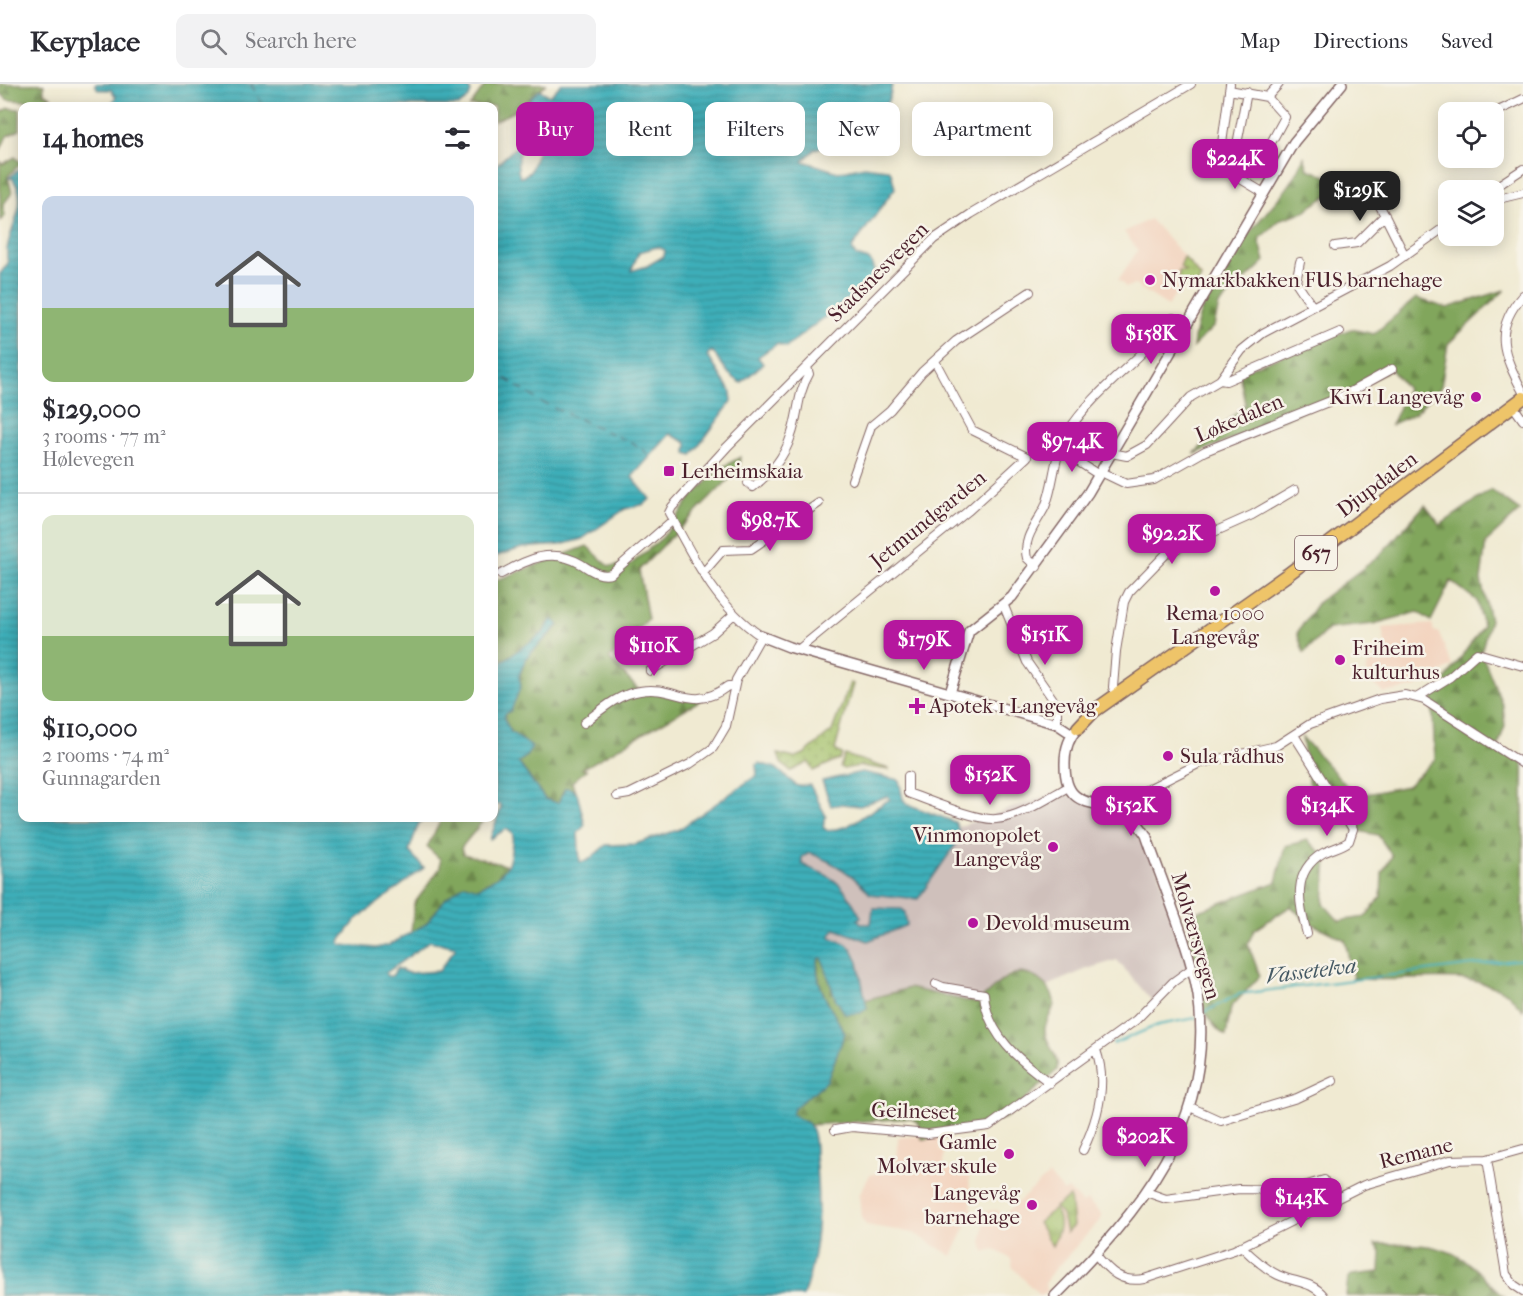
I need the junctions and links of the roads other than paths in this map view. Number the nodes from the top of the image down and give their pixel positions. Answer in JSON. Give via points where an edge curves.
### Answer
{"nodes":[{"id":1,"x":1191,"y":84,"type":"edge"},
{"id":2,"x":1279,"y":84,"type":"edge"},
{"id":3,"x":1342,"y":84,"type":"edge"},
{"id":4,"x":1230,"y":87,"type":"edge"},
{"id":5,"x":1247,"y":92,"type":"junction"},
{"id":6,"x":1267,"y":97,"type":"junction"},
{"id":7,"x":1523,"y":99,"type":"edge"},
{"id":8,"x":1504,"y":108,"type":"edge"},
{"id":9,"x":1235,"y":155,"type":"dead end"},
{"id":10,"x":1523,"y":169,"type":"edge"},
{"id":11,"x":1255,"y":172,"type":"dead end"},
{"id":12,"x":1504,"y":181,"type":"edge"},
{"id":13,"x":1372,"y":190,"type":"dead end"},
{"id":14,"x":1264,"y":193,"type":"junction"},
{"id":15,"x":1523,"y":193,"type":"edge"},
{"id":16,"x":1504,"y":198,"type":"edge"},
{"id":17,"x":1385,"y":215,"type":"junction"},
{"id":18,"x":1438,"y":232,"type":"edge"},
{"id":19,"x":1335,"y":246,"type":"dead end"},
{"id":20,"x":1405,"y":256,"type":"junction"},
{"id":21,"x":1300,"y":262,"type":"dead end"},
{"id":22,"x":1030,"y":292,"type":"dead end"},
{"id":23,"x":1523,"y":295,"type":"edge"},
{"id":24,"x":1312,"y":306,"type":"junction"},
{"id":25,"x":1173,"y":318,"type":"dead end"},
{"id":26,"x":1340,"y":332,"type":"dead end"},
{"id":27,"x":936,"y":363,"type":"junction"},
{"id":28,"x":807,"y":367,"type":"junction"},
{"id":29,"x":1392,"y":369,"type":"dead end"},
{"id":30,"x":1220,"y":380,"type":"junction"},
{"id":31,"x":1523,"y":392,"type":"edge"},
{"id":32,"x":1523,"y":398,"type":"edge"},
{"id":33,"x":1513,"y":406,"type":"junction"},
{"id":34,"x":1523,"y":420,"type":"edge"},
{"id":35,"x":1060,"y":450,"type":"junction"},
{"id":36,"x":1111,"y":453,"type":"junction"},
{"id":37,"x":1100,"y":473,"type":"junction"},
{"id":38,"x":852,"y":480,"type":"dead end"},
{"id":39,"x":748,"y":483,"type":"dead end"},
{"id":40,"x":1295,"y":490,"type":"dead end"},
{"id":41,"x":819,"y":503,"type":"dead end"},
{"id":42,"x":673,"y":520,"type":"junction"},
{"id":43,"x":1037,"y":567,"type":"junction"},
{"id":44,"x":703,"y":573,"type":"junction"},
{"id":45,"x":501,"y":574,"type":"dead end"},
{"id":46,"x":1004,"y":606,"type":"junction"},
{"id":47,"x":733,"y":615,"type":"junction"},
{"id":48,"x":761,"y":636,"type":"junction"},
{"id":49,"x":799,"y":650,"type":"junction"},
{"id":50,"x":1523,"y":666,"type":"edge"},
{"id":51,"x":650,"y":671,"type":"dead end"},
{"id":52,"x":734,"y":686,"type":"junction"},
{"id":53,"x":950,"y":693,"type":"junction"},
{"id":54,"x":1418,"y":697,"type":"junction"},
{"id":55,"x":1111,"y":701,"type":"junction"},
{"id":56,"x":584,"y":723,"type":"dead end"},
{"id":57,"x":1057,"y":724,"type":"junction"},
{"id":58,"x":1075,"y":731,"type":"junction"},
{"id":59,"x":1294,"y":735,"type":"junction"},
{"id":60,"x":1523,"y":764,"type":"edge"},
{"id":61,"x":908,"y":776,"type":"dead end"},
{"id":62,"x":1068,"y":786,"type":"junction"},
{"id":63,"x":617,"y":796,"type":"dead end"},
{"id":64,"x":1129,"y":815,"type":"junction"},
{"id":65,"x":1307,"y":934,"type":"dead end"},
{"id":66,"x":1191,"y":969,"type":"junction"},
{"id":67,"x":936,"y":984,"type":"dead end"},
{"id":68,"x":1096,"y":1050,"type":"junction"},
{"id":69,"x":1333,"y":1081,"type":"dead end"},
{"id":70,"x":1050,"y":1083,"type":"junction"},
{"id":71,"x":1190,"y":1107,"type":"junction"},
{"id":72,"x":835,"y":1130,"type":"dead end"},
{"id":73,"x":1523,"y":1149,"type":"edge"},
{"id":74,"x":1083,"y":1150,"type":"dead end"},
{"id":75,"x":1487,"y":1159,"type":"junction"},
{"id":76,"x":1324,"y":1180,"type":"dead end"},
{"id":77,"x":1146,"y":1192,"type":"junction"},
{"id":78,"x":1241,"y":1246,"type":"junction"},
{"id":79,"x":1096,"y":1255,"type":"junction"},
{"id":80,"x":1523,"y":1291,"type":"edge"},
{"id":81,"x":1055,"y":1296,"type":"edge"},
{"id":82,"x":1324,"y":1296,"type":"edge"}],
"edges":[{"from":1,"to":28,"type":"street","name":"Stadsnesvegen","via":[[949,228],[921,251]]},
{"from":2,"to":6,"type":"street"},
{"from":3,"to":14,"type":"street","via":[[1294,142]]},
{"from":4,"to":5,"type":"street"},
{"from":4,"to":14,"type":"street","via":[[1219,166]]},
{"from":5,"to":6,"type":"street"},
{"from":5,"to":9,"type":"street"},
{"from":6,"to":11,"type":"street","via":[[1285,117]]},
{"from":7,"to":8,"type":"street"},
{"from":10,"to":12,"type":"street"},
{"from":13,"to":17,"type":"street"},
{"from":14,"to":36,"type":"street"},
{"from":15,"to":16,"type":"street"},
{"from":17,"to":19,"type":"street","via":[[1357,243]]},
{"from":17,"to":20,"type":"street"},
{"from":18,"to":20,"type":"street"},
{"from":20,"to":24,"type":"street"},
{"from":21,"to":24,"type":"street","via":[[1296,282]]},
{"from":22,"to":27,"type":"street","via":[[956,341]]},
{"from":23,"to":31,"type":"street","via":[[1507,317],[1502,339]]},
{"from":24,"to":30,"type":"street","via":[[1254,339]]},
{"from":25,"to":35,"type":"street","via":[[1144,354],[1096,396],[1068,432]]},
{"from":26,"to":30,"type":"street","via":[[1226,381]]},
{"from":27,"to":38,"type":"street","via":[[922,372],[871,426]]},
{"from":27,"to":49,"type":"street","name":"Jetmundgarden","via":[[972,430],[1027,457],[968,512]]},
{"from":28,"to":39,"type":"street","via":[[809,374],[798,396],[792,435],[776,467],[753,487]]},
{"from":28,"to":42,"type":"street","name":"Stadsnesvegen","via":[[680,498],[669,513]]},
{"from":29,"to":37,"type":"street","name":"Løkedalen","via":[[1343,396],[1205,452],[1154,480],[1126,484]]},
{"from":30,"to":36,"type":"street","via":[[1191,397],[1142,449],[1127,456]]},
{"from":32,"to":33,"type":"main road","name":"Djupdalen","number":"657"},
{"from":33,"to":34,"type":"street"},
{"from":33,"to":55,"type":"main road","name":"Djupdalen","number":"657"},
{"from":35,"to":37,"type":"street","name":"Løkedalen"},
{"from":35,"to":43,"type":"street","via":[[1048,499],[1024,549]]},
{"from":36,"to":37,"type":"street"},
{"from":37,"to":43,"type":"street"},
{"from":40,"to":55,"type":"street","via":[[1252,515],[1167,553],[1129,592],[1124,602]]},
{"from":41,"to":44,"type":"street","via":[[751,549],[723,550]]},
{"from":42,"to":44,"type":"street"},
{"from":42,"to":45,"type":"street","name":"Stadsnesvegen","via":[[611,574],[600,575],[553,554],[530,559]]},
{"from":43,"to":46,"type":"street"},
{"from":44,"to":47,"type":"street"},
{"from":46,"to":53,"type":"street","via":[[969,631]]},
{"from":46,"to":57,"type":"street","via":[[1027,662],[1057,705]]},
{"from":47,"to":48,"type":"street"},
{"from":47,"to":51,"type":"street","via":[[713,633]]},
{"from":48,"to":49,"type":"street"},
{"from":48,"to":52,"type":"street"},
{"from":49,"to":53,"type":"street"},
{"from":50,"to":54,"type":"street","via":[[1477,654]]},
{"from":52,"to":56,"type":"street","via":[[703,698],[639,691],[620,698]]},
{"from":52,"to":63,"type":"street","via":[[726,726],[707,754],[629,794]]},
{"from":53,"to":57,"type":"street"},
{"from":54,"to":59,"type":"street","via":[[1380,699],[1316,722]]},
{"from":54,"to":60,"type":"street"},
{"from":55,"to":58,"type":"main road","name":"Djupdalen","number":"657"},
{"from":57,"to":58,"type":"street"},
{"from":58,"to":62,"type":"street","via":[[1065,756]]},
{"from":59,"to":64,"type":"street","via":[[1263,751],[1211,759],[1162,781],[1140,793]]},
{"from":59,"to":65,"type":"street","via":[[1353,829],[1349,841],[1314,859],[1304,871],[1298,898]]},
{"from":61,"to":62,"type":"street","via":[[908,793],[981,818],[995,819]]},
{"from":62,"to":64,"type":"street","via":[[1083,800]]},
{"from":64,"to":66,"type":"street","name":"Molværsvegen","via":[[1146,835]]},
{"from":66,"to":68,"type":"street","name":"Geilneset"},
{"from":66,"to":71,"type":"street","name":"Molværsvegen","via":[[1201,1021],[1200,1059]]},
{"from":67,"to":70,"type":"street","via":[[984,993],[990,1019],[1003,1043]]},
{"from":68,"to":70,"type":"street","name":"Geilneset"},
{"from":68,"to":74,"type":"street","via":[[1103,1077],[1094,1124]]},
{"from":69,"to":71,"type":"street","via":[[1296,1098],[1221,1121]]},
{"from":70,"to":72,"type":"street","name":"Geilneset","via":[[992,1125],[978,1130],[928,1134],[852,1126]]},
{"from":71,"to":77,"type":"street","name":"Molværsvegen","via":[[1175,1145]]},
{"from":73,"to":75,"type":"street","name":"Remane"},
{"from":75,"to":78,"type":"street","name":"Remane","via":[[1450,1160],[1364,1185]]},
{"from":75,"to":80,"type":"street","via":[[1506,1274]]},
{"from":76,"to":77,"type":"street","via":[[1290,1190],[1239,1189],[1166,1199]]},
{"from":77,"to":79,"type":"street","name":"Molværsvegen"},
{"from":78,"to":79,"type":"street","name":"Remane","via":[[1203,1262],[1136,1281],[1118,1277]]},
{"from":78,"to":82,"type":"street","via":[[1264,1267],[1312,1285]]},
{"from":79,"to":81,"type":"street","name":"Molværsvegen"}]}
